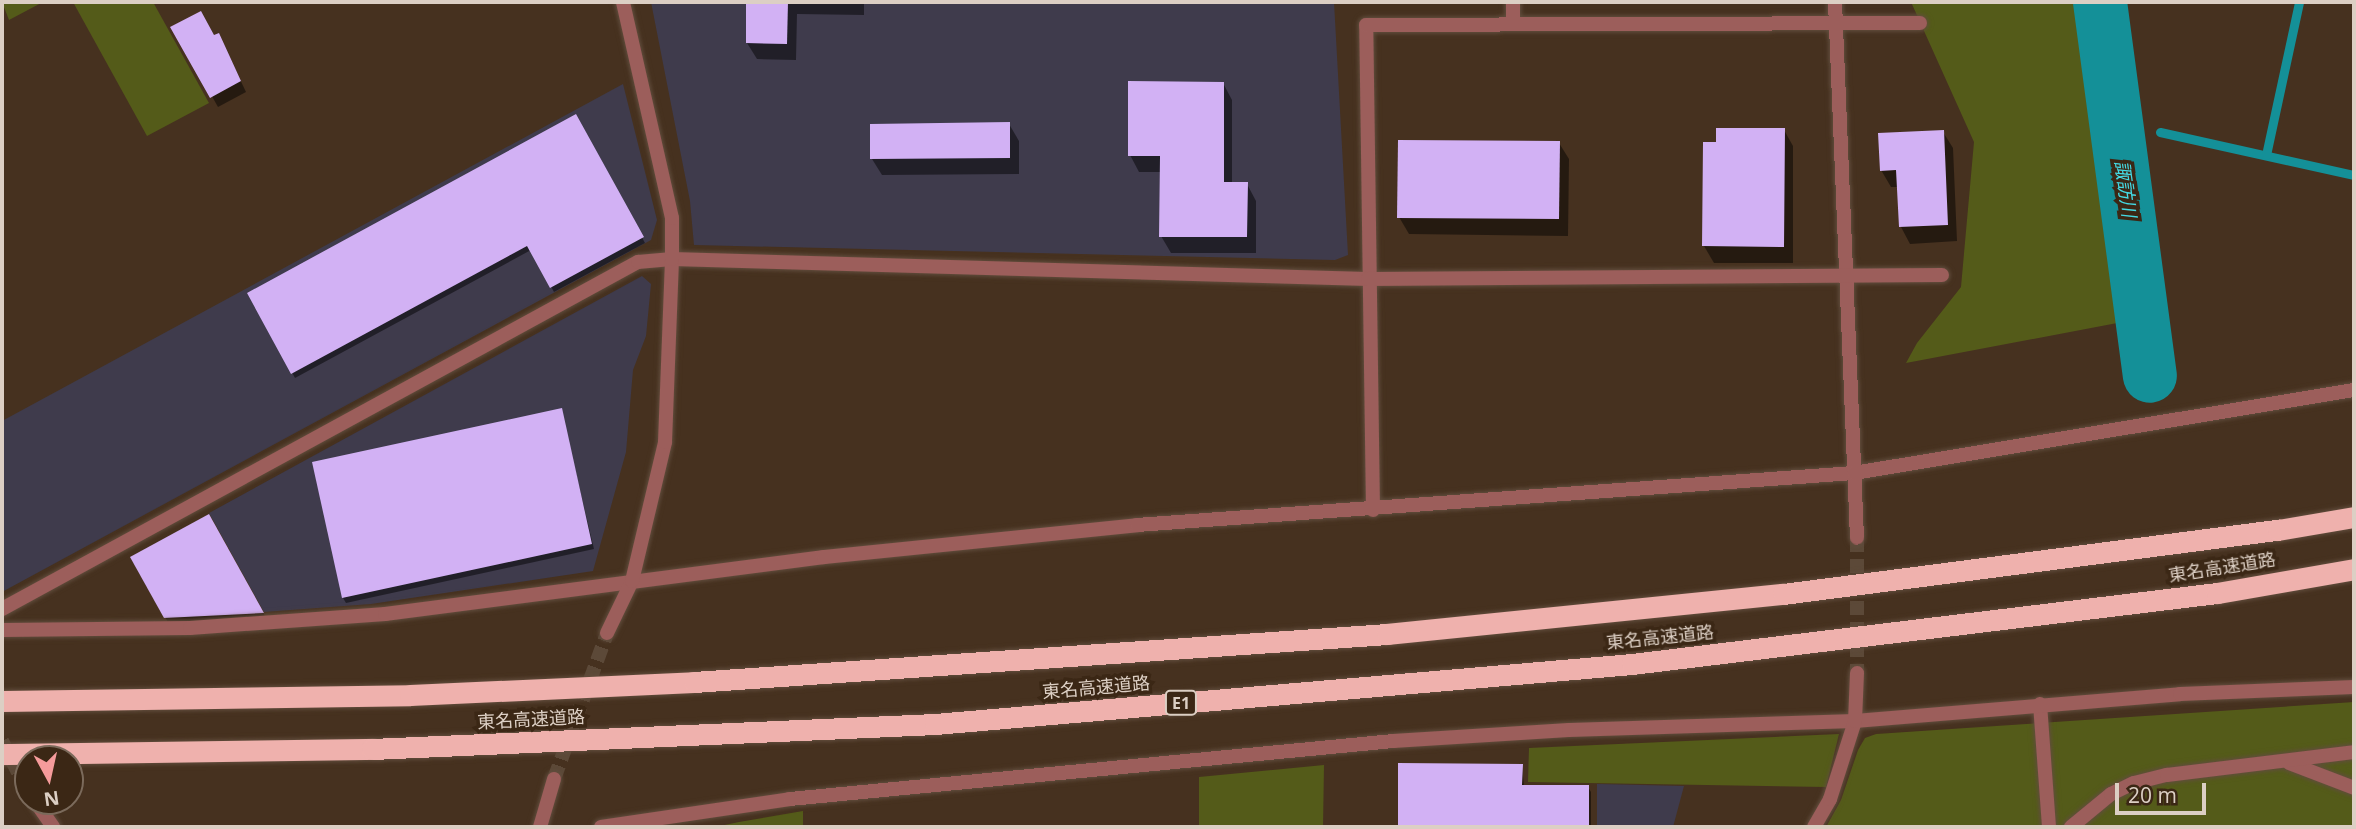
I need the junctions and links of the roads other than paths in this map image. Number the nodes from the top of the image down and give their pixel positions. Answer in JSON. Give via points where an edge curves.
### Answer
{"nodes":[{"id":1,"x":623,"y":2,"type":"edge"},
{"id":2,"x":1513,"y":2,"type":"edge"},
{"id":3,"x":1835,"y":2,"type":"edge"},
{"id":4,"x":1836,"y":22,"type":"junction"},
{"id":5,"x":1920,"y":23,"type":"dead end"},
{"id":6,"x":1513,"y":24,"type":"junction"},
{"id":7,"x":672,"y":259,"type":"junction"},
{"id":8,"x":1942,"y":275,"type":"dead end"},
{"id":9,"x":1847,"y":276,"type":"junction"},
{"id":10,"x":1368,"y":279,"type":"junction"},
{"id":11,"x":2354,"y":390,"type":"edge"},
{"id":12,"x":1854,"y":473,"type":"junction"},
{"id":13,"x":1373,"y":510,"type":"junction"},
{"id":14,"x":2354,"y":517,"type":"edge"},
{"id":15,"x":1857,"y":538,"type":"tunnel mouth"},
{"id":16,"x":2354,"y":569,"type":"edge"},
{"id":17,"x":632,"y":582,"type":"junction"},
{"id":18,"x":2,"y":609,"type":"edge"},
{"id":19,"x":2,"y":630,"type":"edge"},
{"id":20,"x":607,"y":633,"type":"tunnel mouth"},
{"id":21,"x":1857,"y":673,"type":"tunnel mouth"},
{"id":22,"x":2354,"y":687,"type":"edge"},
{"id":23,"x":2,"y":701,"type":"edge"},
{"id":24,"x":2040,"y":704,"type":"junction"},
{"id":25,"x":1855,"y":721,"type":"junction"},
{"id":26,"x":2354,"y":752,"type":"edge"},
{"id":27,"x":2,"y":754,"type":"edge"},
{"id":28,"x":2285,"y":762,"type":"junction"},
{"id":29,"x":554,"y":779,"type":"tunnel mouth"},
{"id":30,"x":2354,"y":788,"type":"edge"},
{"id":31,"x":540,"y":827,"type":"edge"},
{"id":32,"x":601,"y":827,"type":"edge"},
{"id":33,"x":1814,"y":827,"type":"edge"},
{"id":34,"x":2049,"y":827,"type":"edge"},
{"id":35,"x":2071,"y":827,"type":"edge"}],
"edges":[{"from":1,"to":7,"type":"street","via":[[672,218]]},
{"from":2,"to":6,"type":"street"},
{"from":3,"to":4,"type":"street"},
{"from":4,"to":5,"type":"street"},
{"from":4,"to":6,"type":"street"},
{"from":4,"to":9,"type":"street"},
{"from":6,"to":10,"type":"street","via":[[1366,25]]},
{"from":7,"to":10,"type":"street"},
{"from":7,"to":17,"type":"street","via":[[665,442]]},
{"from":7,"to":18,"type":"street","via":[[638,262]]},
{"from":8,"to":9,"type":"street"},
{"from":9,"to":10,"type":"street"},
{"from":9,"to":12,"type":"street"},
{"from":10,"to":13,"type":"street"},
{"from":11,"to":12,"type":"street"},
{"from":12,"to":13,"type":"street"},
{"from":12,"to":15,"type":"street"},
{"from":13,"to":17,"type":"street","via":[[1110,528],[824,556]]},
{"from":14,"to":23,"type":"highway","name":"東名高速道路","via":[[1783,594],[1387,634],[694,682],[410,695]]},
{"from":16,"to":27,"type":"highway","name":"東名高速道路","number":"E1","via":[[2217,593],[1632,664],[949,723],[372,749]]},
{"from":17,"to":19,"type":"street","via":[[385,614],[190,628]]},
{"from":17,"to":20,"type":"street"},
{"from":21,"to":25,"type":"street"},
{"from":22,"to":24,"type":"street"},
{"from":24,"to":25,"type":"street"},
{"from":24,"to":34,"type":"street"},
{"from":25,"to":32,"type":"street","via":[[1393,741],[790,799]]},
{"from":25,"to":33,"type":"street","via":[[1830,799]]},
{"from":26,"to":28,"type":"street"},
{"from":28,"to":30,"type":"street"},
{"from":28,"to":35,"type":"street","via":[[2134,783],[2111,794]]},
{"from":29,"to":31,"type":"street"}]}
